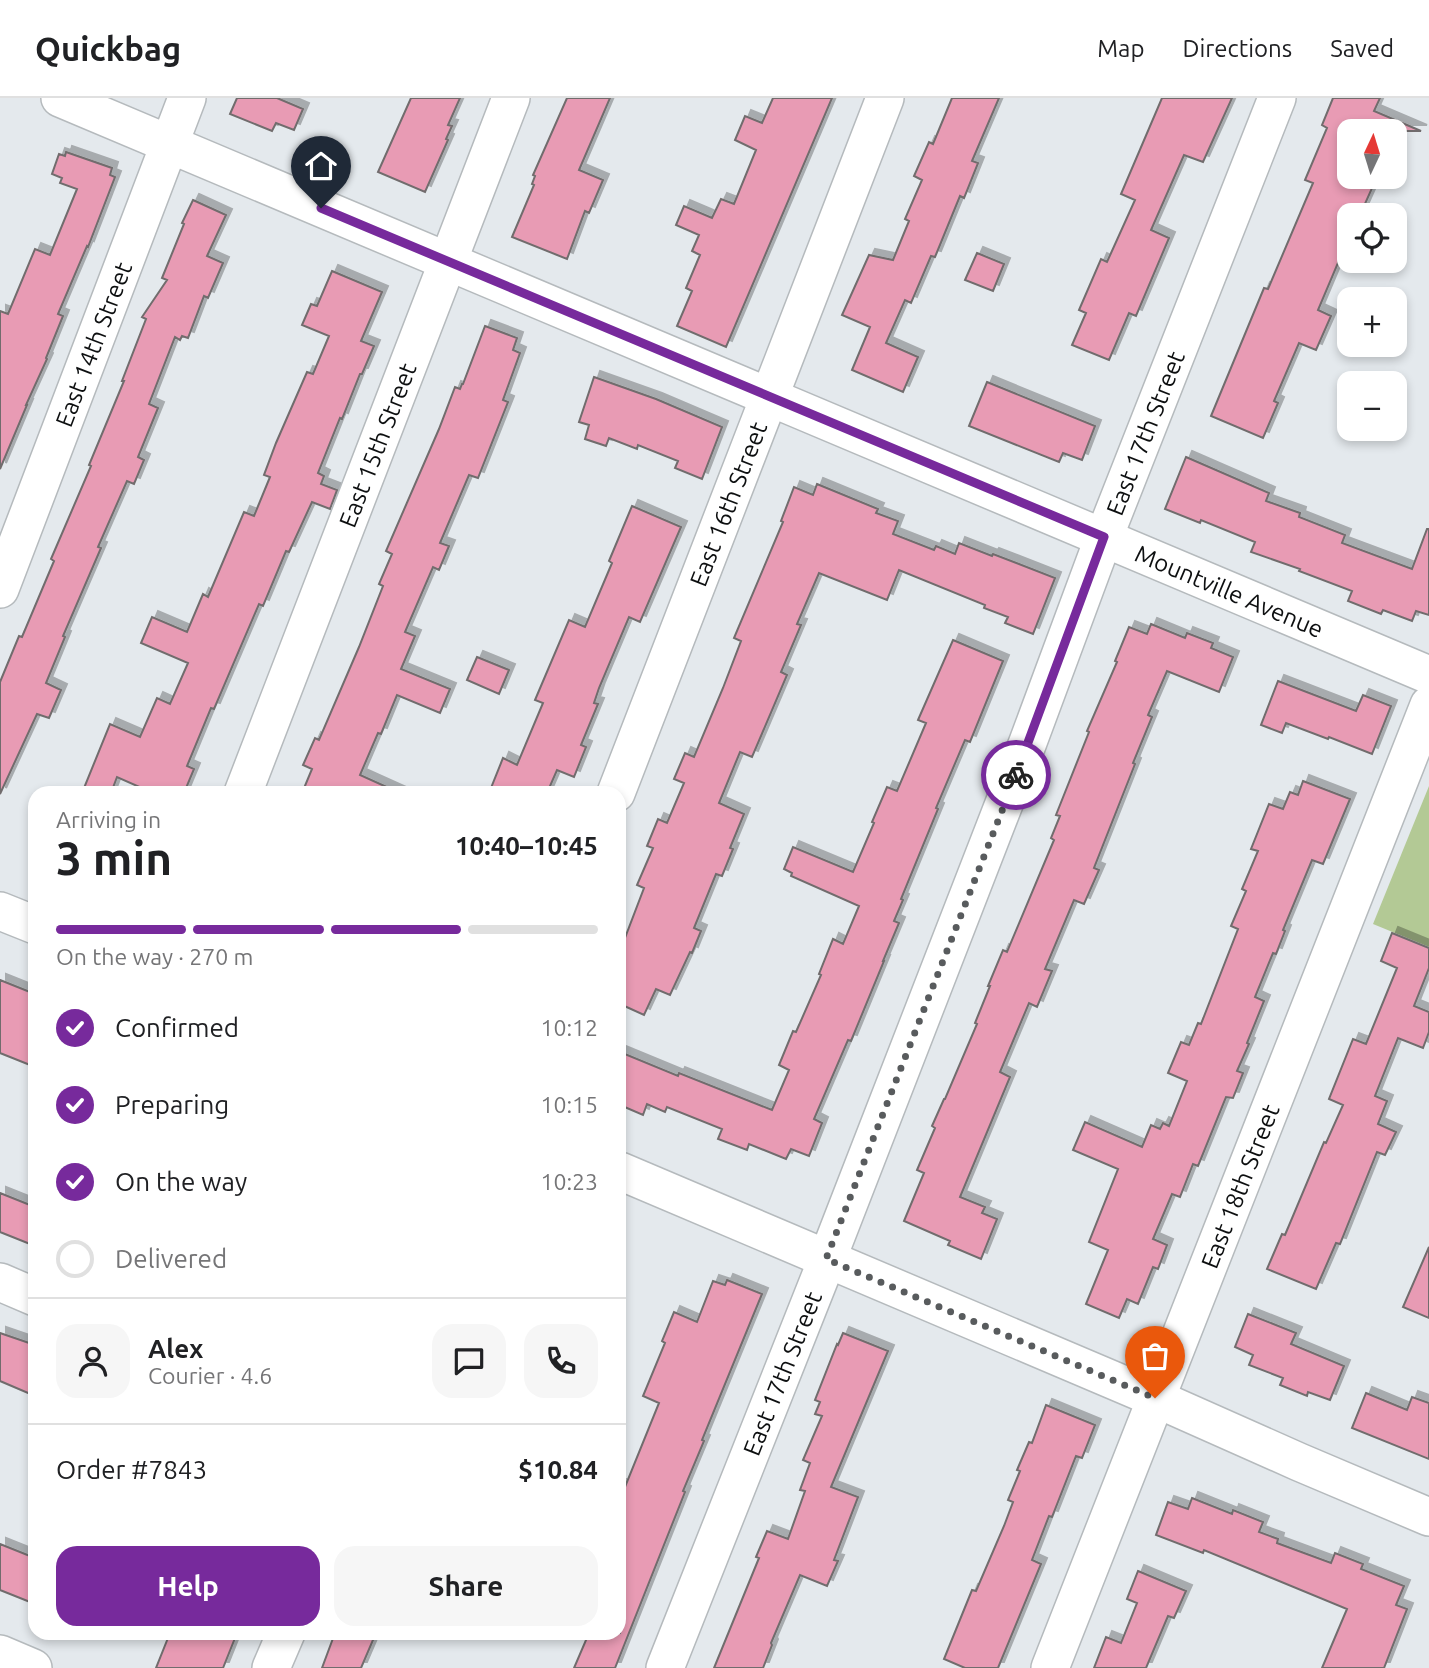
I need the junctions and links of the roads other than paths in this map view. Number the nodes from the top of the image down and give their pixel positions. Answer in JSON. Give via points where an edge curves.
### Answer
{"nodes":[{"id":1,"x":60,"y":98,"type":"edge"},
{"id":2,"x":187,"y":98,"type":"edge"},
{"id":3,"x":511,"y":98,"type":"edge"},
{"id":4,"x":885,"y":98,"type":"edge"},
{"id":5,"x":1278,"y":98,"type":"edge"},
{"id":6,"x":169,"y":144,"type":"junction"},
{"id":7,"x":448,"y":261,"type":"junction"},
{"id":8,"x":768,"y":397,"type":"junction"},
{"id":9,"x":1104,"y":537,"type":"junction"},
{"id":10,"x":0,"y":589,"type":"edge"},
{"id":11,"x":1429,"y":675,"type":"edge"},
{"id":12,"x":1429,"y":705,"type":"edge"},
{"id":13,"x":246,"y":786,"type":"edge"},
{"id":14,"x":619,"y":786,"type":"edge"},
{"id":15,"x":0,"y":911,"type":"edge"},
{"id":16,"x":28,"y":922,"type":"edge"},
{"id":17,"x":626,"y":1174,"type":"edge"},
{"id":18,"x":826,"y":1259,"type":"junction"},
{"id":19,"x":0,"y":1282,"type":"edge"},
{"id":20,"x":28,"y":1294,"type":"edge"},
{"id":21,"x":1155,"y":1398,"type":"junction"},
{"id":22,"x":1429,"y":1517,"type":"edge"},
{"id":23,"x":283,"y":1640,"type":"edge"},
{"id":24,"x":0,"y":1654,"type":"edge"},
{"id":25,"x":33,"y":1668,"type":"edge"},
{"id":26,"x":271,"y":1668,"type":"edge"},
{"id":27,"x":665,"y":1668,"type":"edge"},
{"id":28,"x":1050,"y":1668,"type":"edge"}],
"edges":[{"from":1,"to":6,"type":"street","name":"Mountville Avenue"},
{"from":2,"to":6,"type":"street","name":"East 14th Street"},
{"from":3,"to":7,"type":"street","name":"East 15th Street"},
{"from":4,"to":8,"type":"street","name":"East 16th Street"},
{"from":5,"to":9,"type":"street","name":"East 17th Street"},
{"from":6,"to":7,"type":"street","name":"Mountville Avenue"},
{"from":6,"to":10,"type":"street","name":"East 14th Street"},
{"from":7,"to":8,"type":"street","name":"Mountville Avenue"},
{"from":7,"to":13,"type":"street","name":"East 15th Street"},
{"from":8,"to":9,"type":"street","name":"Mountville Avenue"},
{"from":8,"to":14,"type":"street","name":"East 16th Street"},
{"from":9,"to":11,"type":"street","name":"Mountville Avenue"},
{"from":9,"to":18,"type":"street","name":"East 17th Street"},
{"from":12,"to":21,"type":"street","name":"East 18th Street"},
{"from":15,"to":16,"type":"street"},
{"from":17,"to":18,"type":"street"},
{"from":18,"to":21,"type":"street"},
{"from":18,"to":27,"type":"street","name":"East 17th Street"},
{"from":19,"to":20,"type":"street"},
{"from":21,"to":22,"type":"street"},
{"from":21,"to":28,"type":"street","name":"East 18th Street"},
{"from":23,"to":26,"type":"street"},
{"from":24,"to":25,"type":"street"}]}
